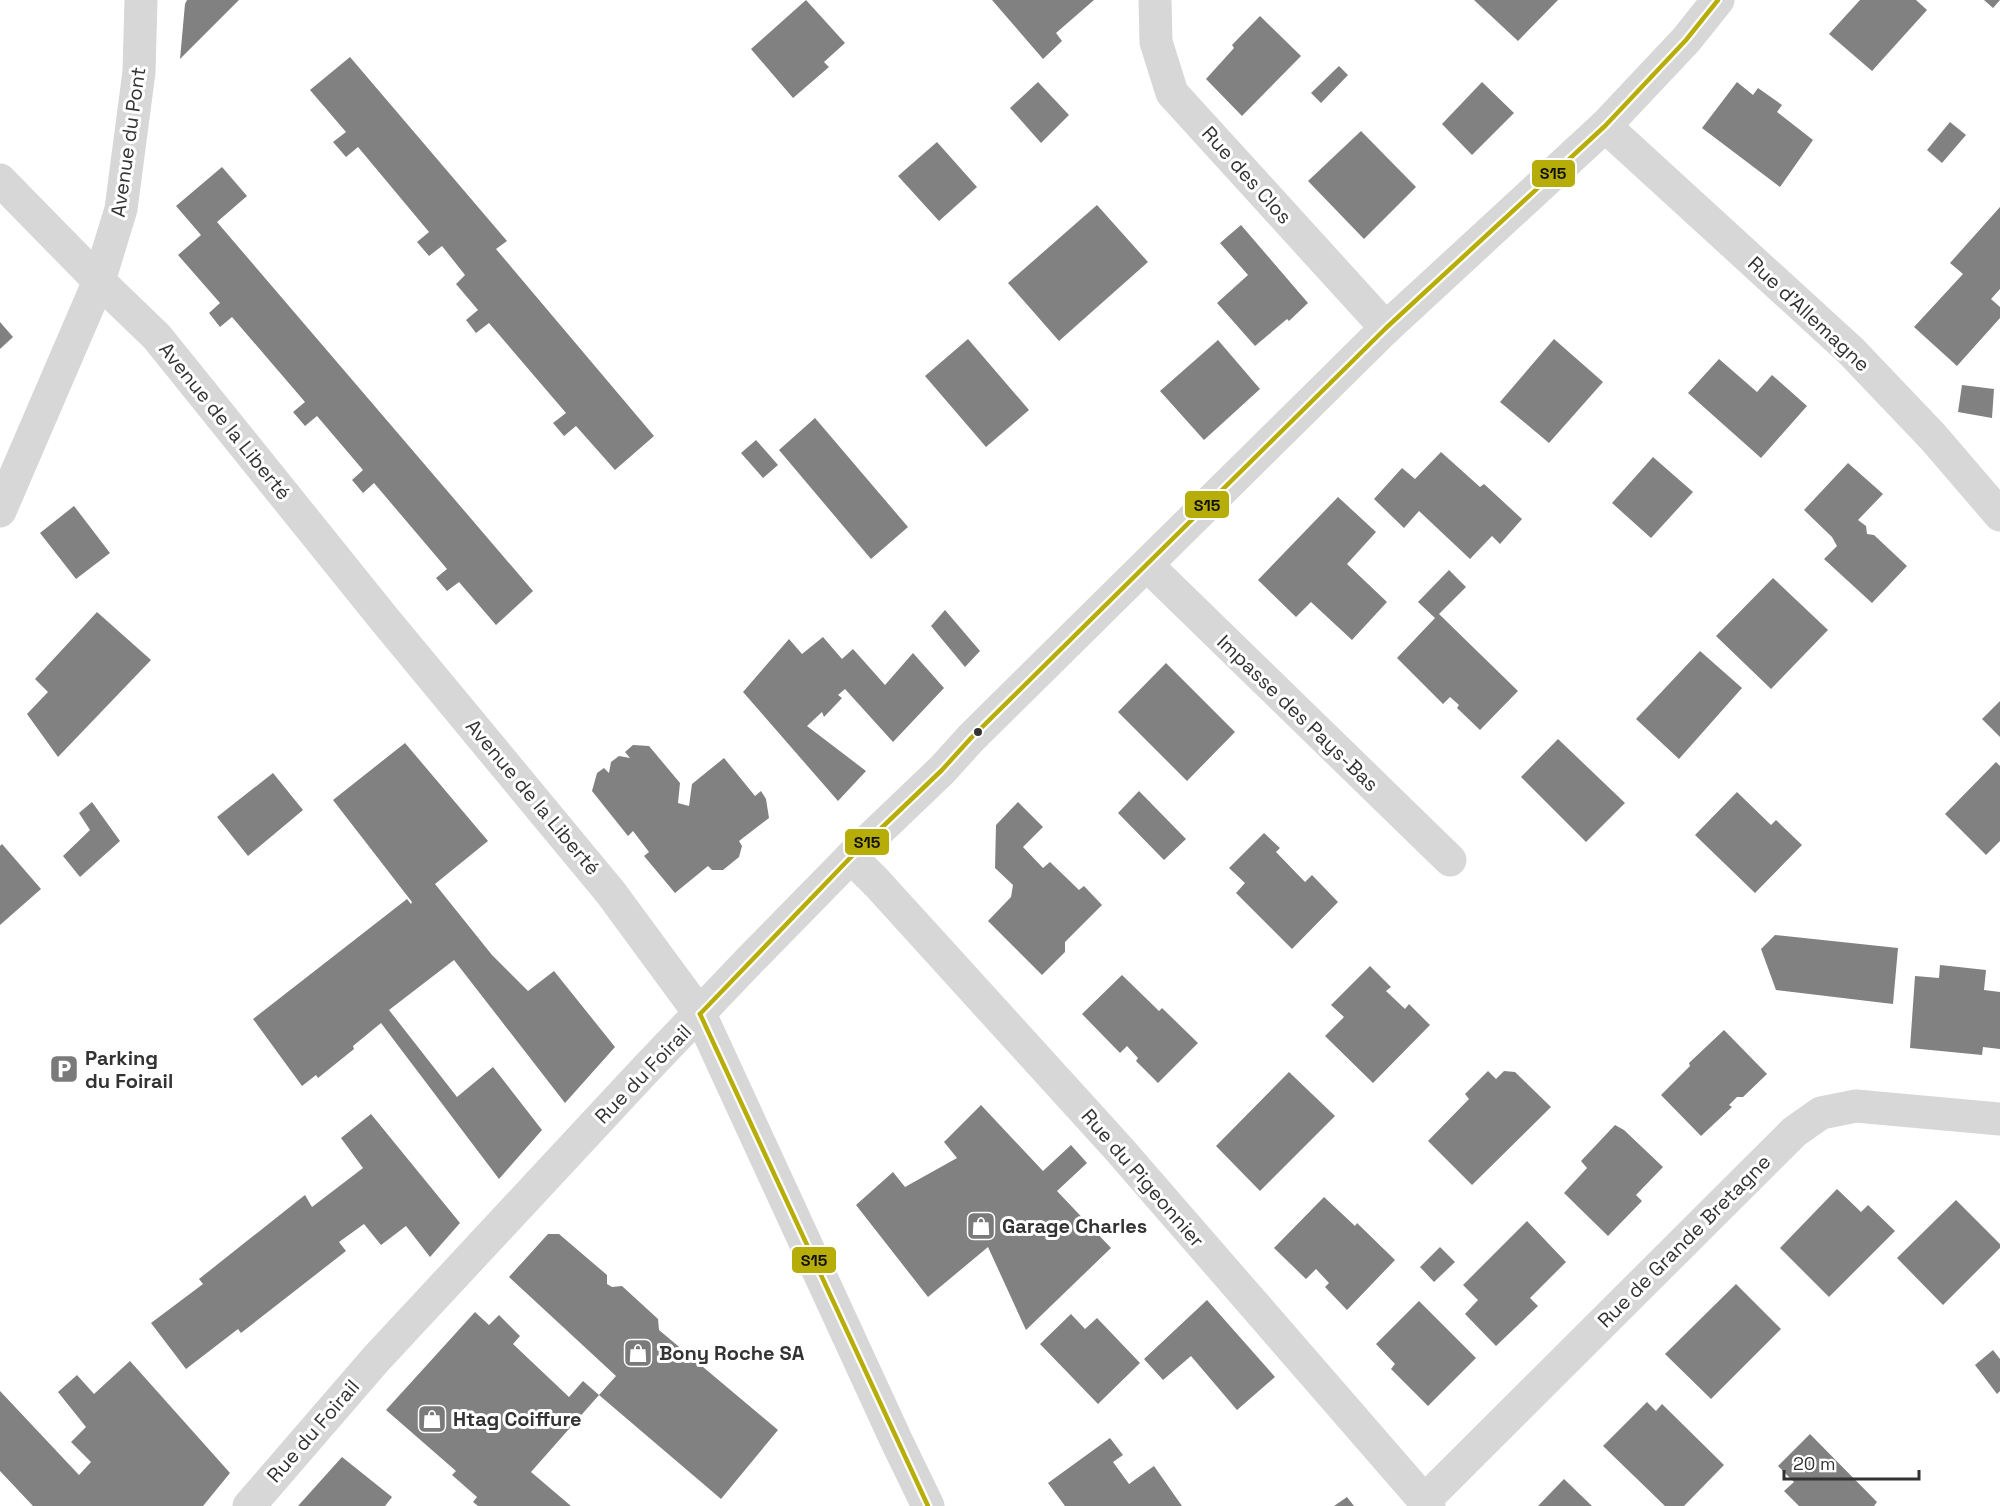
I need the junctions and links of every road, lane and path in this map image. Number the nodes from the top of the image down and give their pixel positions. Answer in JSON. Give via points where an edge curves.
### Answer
{"nodes":[{"id":1,"x":141,"y":0,"type":"edge"},
{"id":2,"x":1155,"y":0,"type":"edge"},
{"id":3,"x":1718,"y":0,"type":"edge"},
{"id":4,"x":1605,"y":126,"type":"junction"},
{"id":5,"x":0,"y":180,"type":"edge"},
{"id":6,"x":99,"y":281,"type":"junction"},
{"id":7,"x":1386,"y":328,"type":"junction"},
{"id":8,"x":2,"y":505,"type":"edge"},
{"id":9,"x":2000,"y":515,"type":"edge"},
{"id":10,"x":1147,"y":565,"type":"junction"},
{"id":11,"x":851,"y":857,"type":"junction"},
{"id":12,"x":1450,"y":860,"type":"dead end"},
{"id":13,"x":700,"y":1014,"type":"junction"},
{"id":14,"x":2000,"y":1119,"type":"edge"},
{"id":15,"x":1426,"y":1503,"type":"edge"},
{"id":16,"x":249,"y":1506,"type":"edge"},
{"id":17,"x":928,"y":1506,"type":"edge"}],
"edges":[{"from":1,"to":6,"type":"street","name":"Avenue du Pont","via":[[139,72],[121,209]]},
{"from":2,"to":7,"type":"street","name":"Rue des Clos","via":[[1156,42],[1172,93]]},
{"from":3,"to":4,"type":"street","name":"Rue du Foirail"},
{"from":4,"to":7,"type":"street","name":"Rue du Foirail"},
{"from":4,"to":9,"type":"street","name":"Rue d'Allemagne","via":[[1851,351]]},
{"from":5,"to":6,"type":"street","name":"Avenue de la Liberté"},
{"from":6,"to":8,"type":"street","name":"Avenue du Pont"},
{"from":6,"to":13,"type":"street","name":"Avenue de la Liberté","via":[[157,337],[611,892]]},
{"from":7,"to":10,"type":"street","name":"Rue du Foirail"},
{"from":10,"to":11,"type":"street","name":"Rue du Foirail"},
{"from":10,"to":12,"type":"street","name":"Impasse des Pays-Bas"},
{"from":11,"to":13,"type":"street","name":"Rue du Foirail"},
{"from":11,"to":15,"type":"street","name":"Rue du Pigeonnier","via":[[1118,1148]]},
{"from":13,"to":16,"type":"street","name":"Rue du Foirail","via":[[376,1359]]},
{"from":13,"to":17,"type":"street","name":"Avenue de la Liberté"},
{"from":14,"to":15,"type":"street","name":"Rue de Grande Bretagne","via":[[1856,1106],[1821,1113],[1794,1132]]}]}
